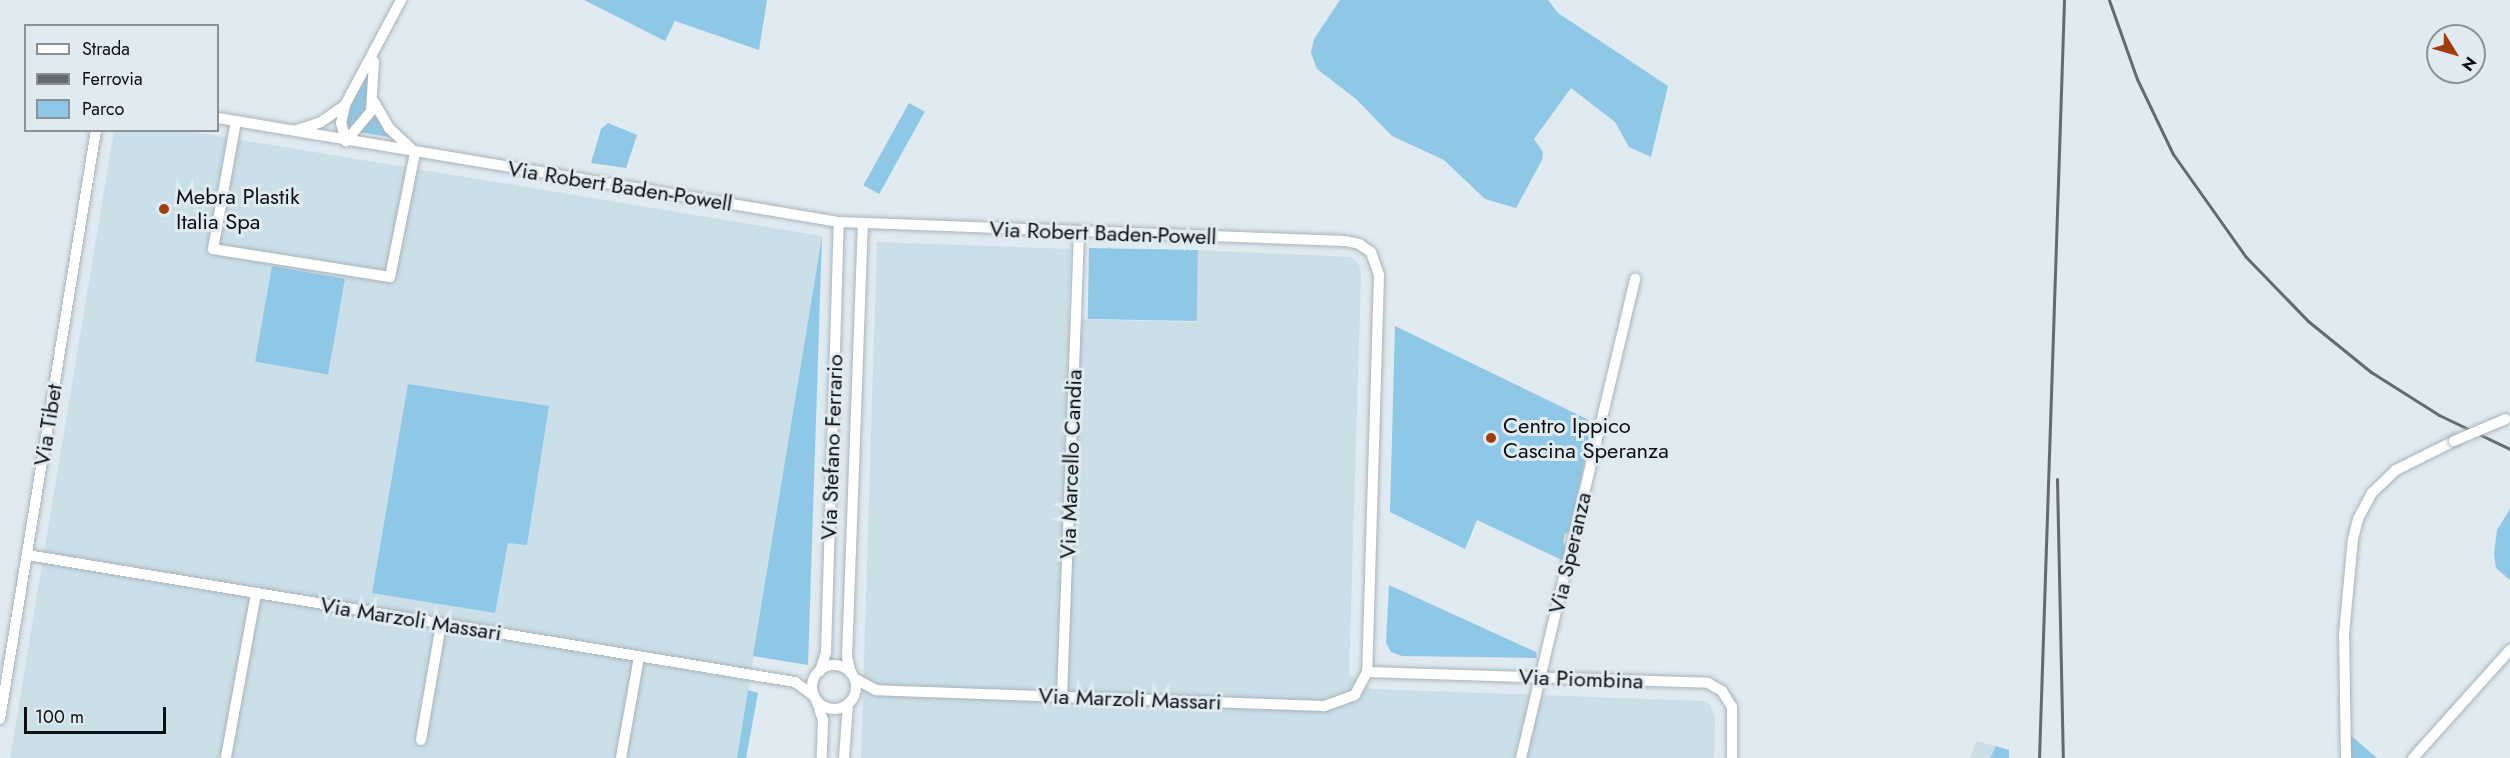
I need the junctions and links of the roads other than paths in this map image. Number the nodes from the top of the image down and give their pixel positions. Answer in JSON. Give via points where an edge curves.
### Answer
{"nodes":[{"id":1,"x":401,"y":0,"type":"edge"},
{"id":2,"x":375,"y":55,"type":"junction"},
{"id":3,"x":374,"y":102,"type":"junction"},
{"id":4,"x":345,"y":105,"type":"junction"},
{"id":5,"x":219,"y":118,"type":"edge"},
{"id":6,"x":236,"y":121,"type":"junction"},
{"id":7,"x":294,"y":130,"type":"junction"},
{"id":8,"x":96,"y":132,"type":"edge"},
{"id":9,"x":346,"y":141,"type":"junction"},
{"id":10,"x":415,"y":153,"type":"junction"},
{"id":11,"x":839,"y":222,"type":"junction"},
{"id":12,"x":863,"y":225,"type":"junction"},
{"id":13,"x":1079,"y":232,"type":"junction"},
{"id":14,"x":1635,"y":278,"type":"dead end"},
{"id":15,"x":2508,"y":418,"type":"edge"},
{"id":16,"x":27,"y":555,"type":"junction"},
{"id":17,"x":256,"y":593,"type":"junction"},
{"id":18,"x":441,"y":624,"type":"junction"},
{"id":19,"x":2510,"y":650,"type":"edge"},
{"id":20,"x":639,"y":657,"type":"junction"},
{"id":21,"x":1367,"y":672,"type":"junction"},
{"id":22,"x":818,"y":673,"type":"junction"},
{"id":23,"x":853,"y":676,"type":"junction"},
{"id":24,"x":1541,"y":678,"type":"junction"},
{"id":25,"x":795,"y":682,"type":"junction"},
{"id":26,"x":876,"y":690,"type":"junction"},
{"id":27,"x":1062,"y":696,"type":"junction"},
{"id":28,"x":815,"y":699,"type":"junction"},
{"id":29,"x":850,"y":702,"type":"junction"},
{"id":30,"x":0,"y":719,"type":"edge"},
{"id":31,"x":421,"y":740,"type":"dead end"},
{"id":32,"x":226,"y":757,"type":"edge"},
{"id":33,"x":621,"y":758,"type":"edge"},
{"id":34,"x":822,"y":758,"type":"edge"},
{"id":35,"x":844,"y":758,"type":"edge"},
{"id":36,"x":1521,"y":758,"type":"edge"},
{"id":37,"x":1732,"y":758,"type":"edge"},
{"id":38,"x":2346,"y":758,"type":"edge"},
{"id":39,"x":2413,"y":758,"type":"edge"}],
"edges":[{"from":1,"to":2,"type":"street"},
{"from":2,"to":3,"type":"street"},
{"from":2,"to":4,"type":"street"},
{"from":3,"to":9,"type":"street","via":[[363,125]]},
{"from":3,"to":10,"type":"street","via":[[388,128]]},
{"from":4,"to":7,"type":"street","via":[[321,122]]},
{"from":4,"to":9,"type":"street","via":[[341,123]]},
{"from":5,"to":6,"type":"street","name":"Via Robert Baden-Powell"},
{"from":6,"to":7,"type":"street","name":"Via Robert Baden-Powell"},
{"from":6,"to":10,"type":"street","via":[[213,249],[390,277]]},
{"from":7,"to":9,"type":"street","name":"Via Robert Baden-Powell"},
{"from":8,"to":16,"type":"street","name":"Via Tibet"},
{"from":9,"to":10,"type":"street","name":"Via Robert Baden-Powell"},
{"from":10,"to":11,"type":"street","name":"Via Robert Baden-Powell"},
{"from":11,"to":12,"type":"street","name":"Via Robert Baden-Powell"},
{"from":11,"to":22,"type":"street","name":"Via Stefano Ferrario","via":[[826,652]]},
{"from":12,"to":13,"type":"street","name":"Via Robert Baden-Powell"},
{"from":12,"to":23,"type":"street","name":"Via Stefano Ferrario","via":[[847,657]]},
{"from":13,"to":21,"type":"street","name":"Via Robert Baden-Powell","via":[[1350,241],[1362,245],[1375,257],[1379,295]]},
{"from":13,"to":27,"type":"street","name":"Via Marcello Candia"},
{"from":14,"to":24,"type":"street","name":"Via Speranza"},
{"from":15,"to":38,"type":"street","bridge":true,"via":[[2396,470],[2372,493],[2358,519],[2344,634]]},
{"from":16,"to":17,"type":"street","name":"Via Marzoli Massari"},
{"from":16,"to":30,"type":"street","name":"Via Tibet"},
{"from":17,"to":18,"type":"street","name":"Via Marzoli Massari"},
{"from":17,"to":32,"type":"street"},
{"from":18,"to":20,"type":"street","name":"Via Marzoli Massari"},
{"from":18,"to":31,"type":"street"},
{"from":19,"to":39,"type":"street"},
{"from":20,"to":25,"type":"street","name":"Via Marzoli Massari"},
{"from":20,"to":33,"type":"street"},
{"from":21,"to":24,"type":"street","name":"Via Piombina"},
{"from":21,"to":27,"type":"street","name":"Via Marzoli Massari","via":[[1355,695],[1324,706]]},
{"from":22,"to":23,"type":"street","via":[[840,666]]},
{"from":22,"to":25,"type":"street","name":"Via Marzoli Massari"},
{"from":22,"to":28,"type":"street"},
{"from":23,"to":26,"type":"street","name":"Via Marzoli Massari"},
{"from":23,"to":29,"type":"street"},
{"from":24,"to":36,"type":"street","name":"Via Speranza"},
{"from":24,"to":37,"type":"street","name":"Via Piombina","via":[[1713,685],[1732,706]]},
{"from":25,"to":28,"type":"street","name":"Via Marzoli Massari"},
{"from":26,"to":27,"type":"street","name":"Via Marzoli Massari"},
{"from":26,"to":29,"type":"street","name":"Via Marzoli Massari"},
{"from":28,"to":29,"type":"street","via":[[836,709]]},
{"from":28,"to":34,"type":"street","via":[[824,720]]},
{"from":29,"to":35,"type":"street"}]}
